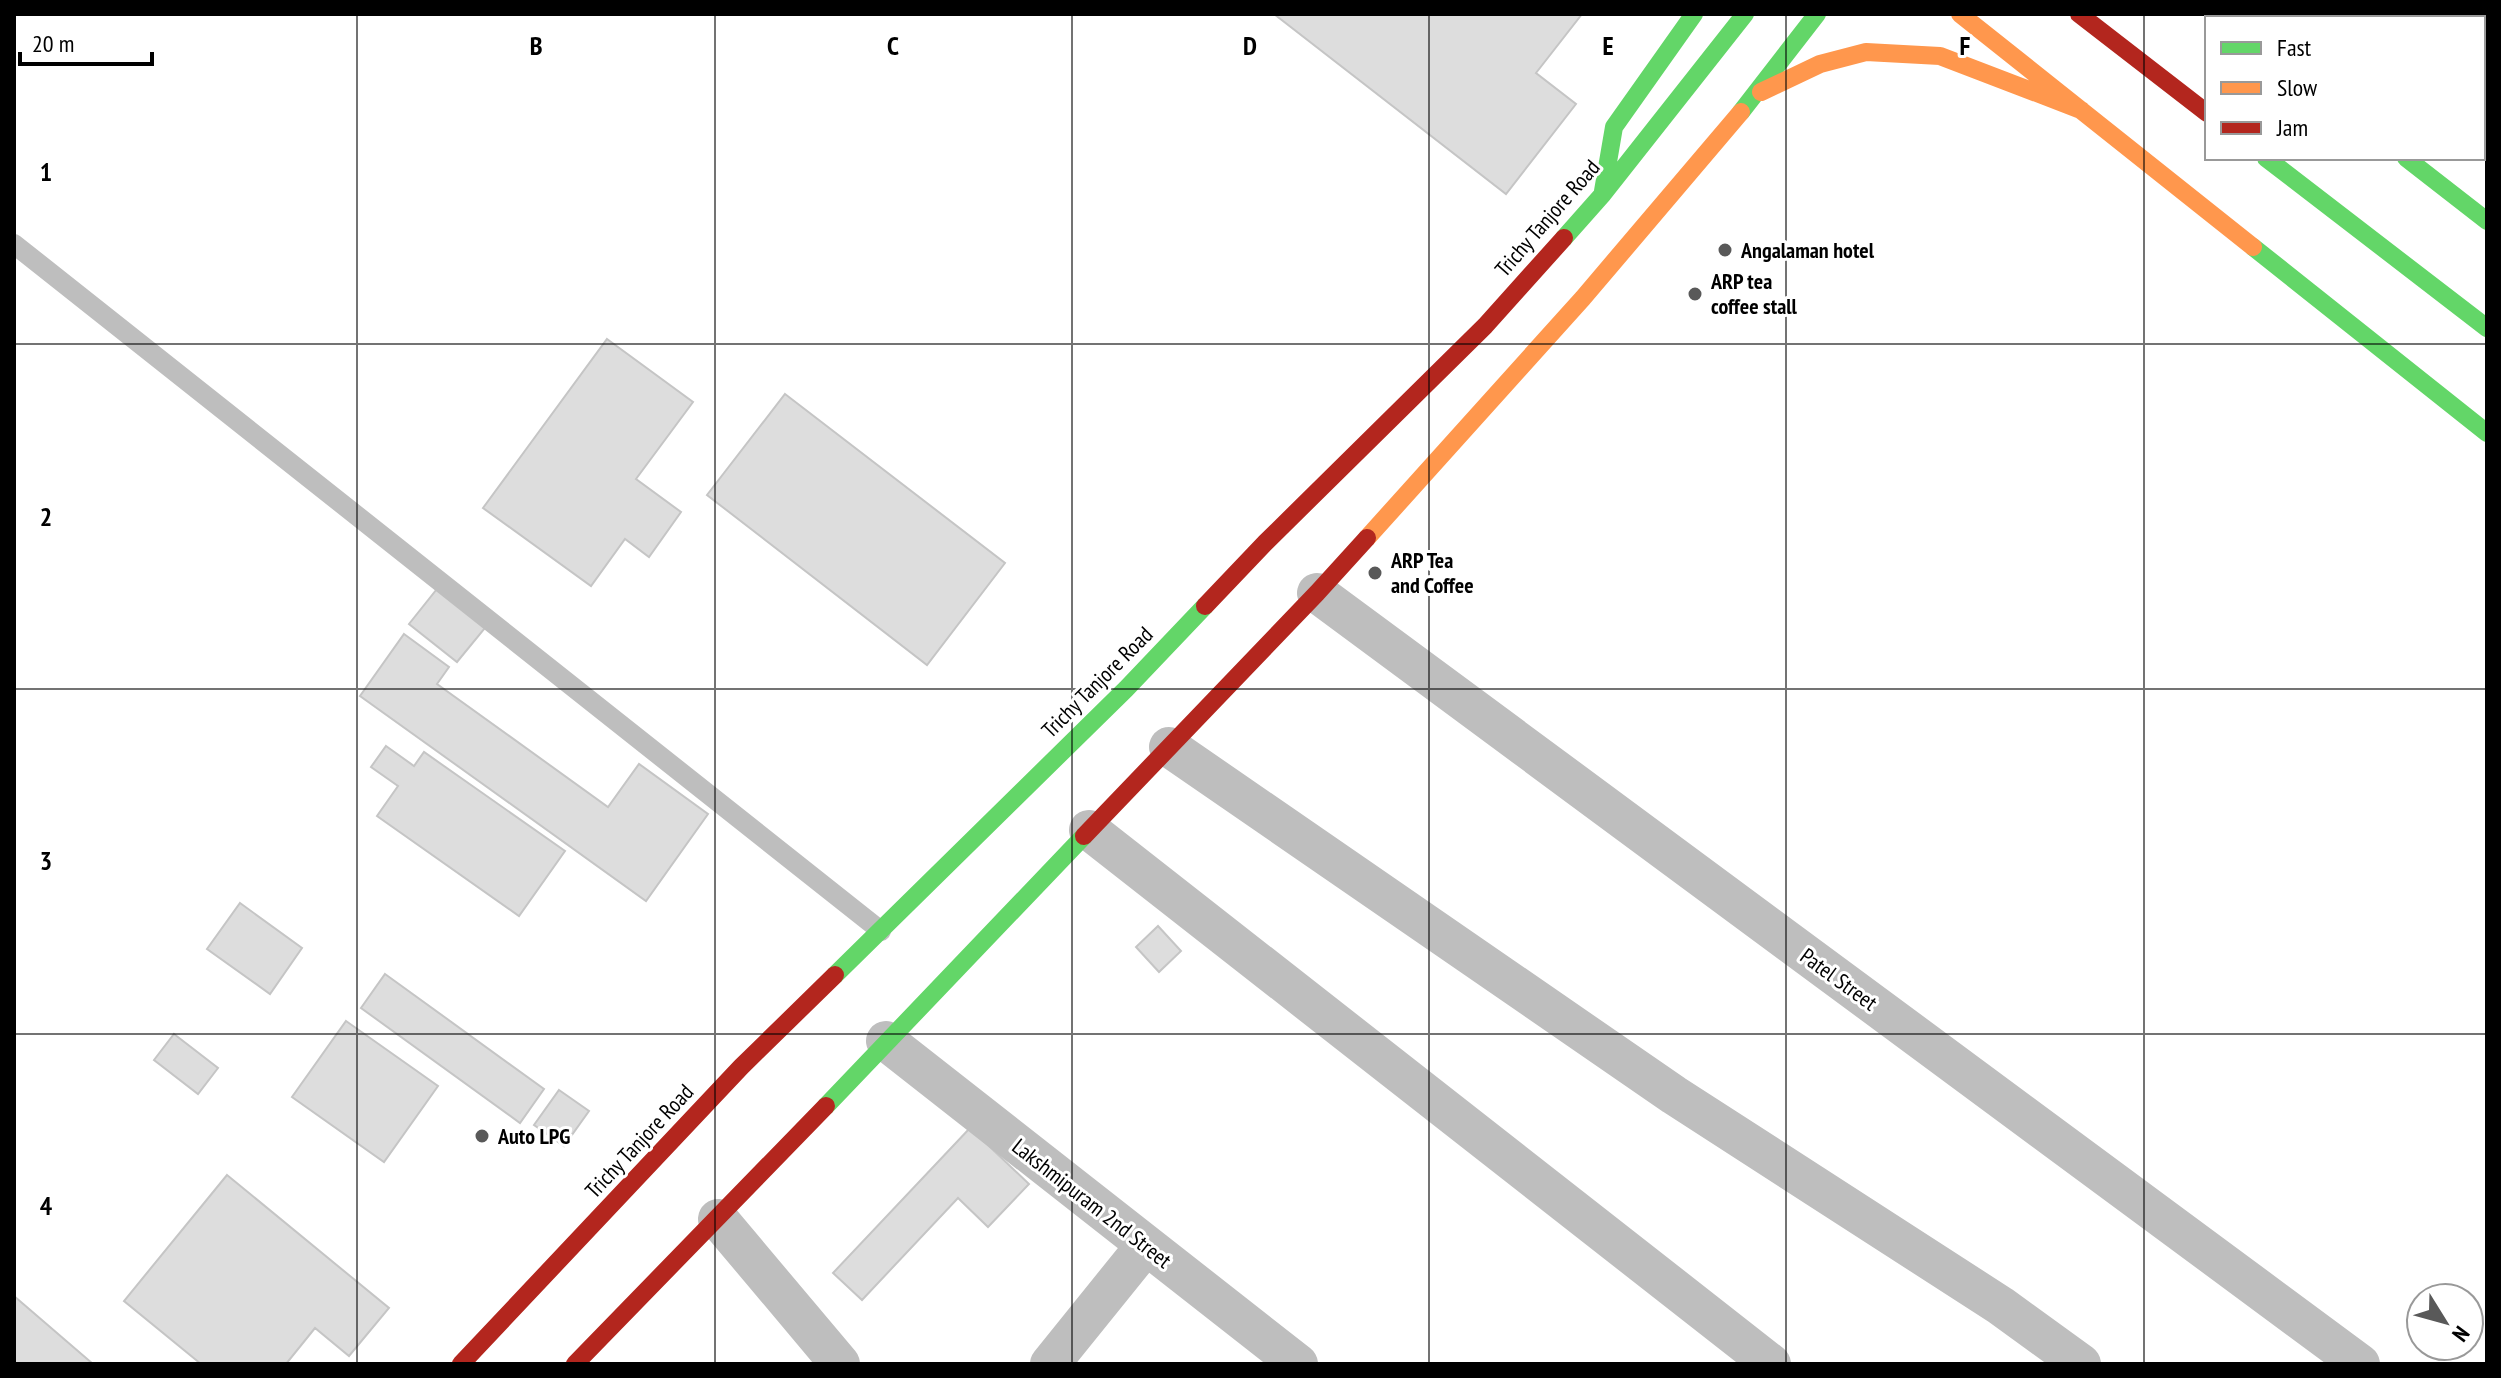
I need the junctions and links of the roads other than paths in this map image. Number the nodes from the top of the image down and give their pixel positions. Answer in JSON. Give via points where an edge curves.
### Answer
{"nodes":[{"id":1,"x":1694,"y":14,"type":"edge"},
{"id":2,"x":1745,"y":14,"type":"edge"},
{"id":3,"x":1817,"y":14,"type":"edge"},
{"id":4,"x":1960,"y":14,"type":"edge"},
{"id":5,"x":2079,"y":14,"type":"edge"},
{"id":6,"x":1757,"y":93,"type":"junction"},
{"id":7,"x":2081,"y":110,"type":"junction"},
{"id":8,"x":2205,"y":111,"type":"edge"},
{"id":9,"x":2269,"y":160,"type":"edge"},
{"id":10,"x":2409,"y":160,"type":"edge"},
{"id":11,"x":1603,"y":194,"type":"junction"},
{"id":12,"x":2487,"y":221,"type":"edge"},
{"id":13,"x":14,"y":244,"type":"edge"},
{"id":14,"x":2487,"y":328,"type":"edge"},
{"id":15,"x":2487,"y":433,"type":"edge"},
{"id":16,"x":1317,"y":593,"type":"junction"},
{"id":17,"x":1169,"y":747,"type":"junction"},
{"id":18,"x":1089,"y":830,"type":"junction"},
{"id":19,"x":881,"y":931,"type":"junction"},
{"id":20,"x":886,"y":1041,"type":"junction"},
{"id":21,"x":718,"y":1219,"type":"junction"},
{"id":22,"x":1146,"y":1245,"type":"junction"},
{"id":23,"x":461,"y":1364,"type":"edge"},
{"id":24,"x":575,"y":1364,"type":"edge"},
{"id":25,"x":840,"y":1364,"type":"edge"},
{"id":26,"x":1050,"y":1364,"type":"edge"},
{"id":27,"x":1298,"y":1364,"type":"edge"},
{"id":28,"x":1771,"y":1364,"type":"edge"},
{"id":29,"x":2081,"y":1364,"type":"edge"},
{"id":30,"x":2360,"y":1364,"type":"edge"}],
"edges":[{"from":1,"to":11,"type":"main road","via":[[1614,127]]},
{"from":2,"to":11,"type":"main road","name":"Trichy Tanjore Road"},
{"from":3,"to":6,"type":"main road"},
{"from":4,"to":7,"type":"main road"},
{"from":5,"to":8,"type":"main road"},
{"from":6,"to":7,"type":"main road","via":[[1820,64],[1866,52],[1925,55],[1940,56]]},
{"from":6,"to":16,"type":"main road","via":[[1583,298]]},
{"from":7,"to":15,"type":"main road"},
{"from":9,"to":14,"type":"main road"},
{"from":10,"to":12,"type":"main road"},
{"from":11,"to":19,"type":"main road","name":"Trichy Tanjore Road","via":[[1485,326]]},
{"from":13,"to":19,"type":"lane"},
{"from":16,"to":17,"type":"main road"},
{"from":16,"to":30,"type":"street","name":"Patel Street"},
{"from":17,"to":18,"type":"main road"},
{"from":17,"to":29,"type":"street","via":[[1674,1095],[2001,1306]]},
{"from":18,"to":20,"type":"main road"},
{"from":18,"to":28,"type":"street"},
{"from":19,"to":23,"type":"main road","name":"Trichy Tanjore Road","via":[[741,1067]]},
{"from":20,"to":21,"type":"main road"},
{"from":20,"to":22,"type":"street","name":"Lakshmipuram 2nd Street"},
{"from":21,"to":24,"type":"main road"},
{"from":21,"to":25,"type":"street"},
{"from":22,"to":26,"type":"street"},
{"from":22,"to":27,"type":"street","name":"Lakshmipuram 2nd Street"}]}
